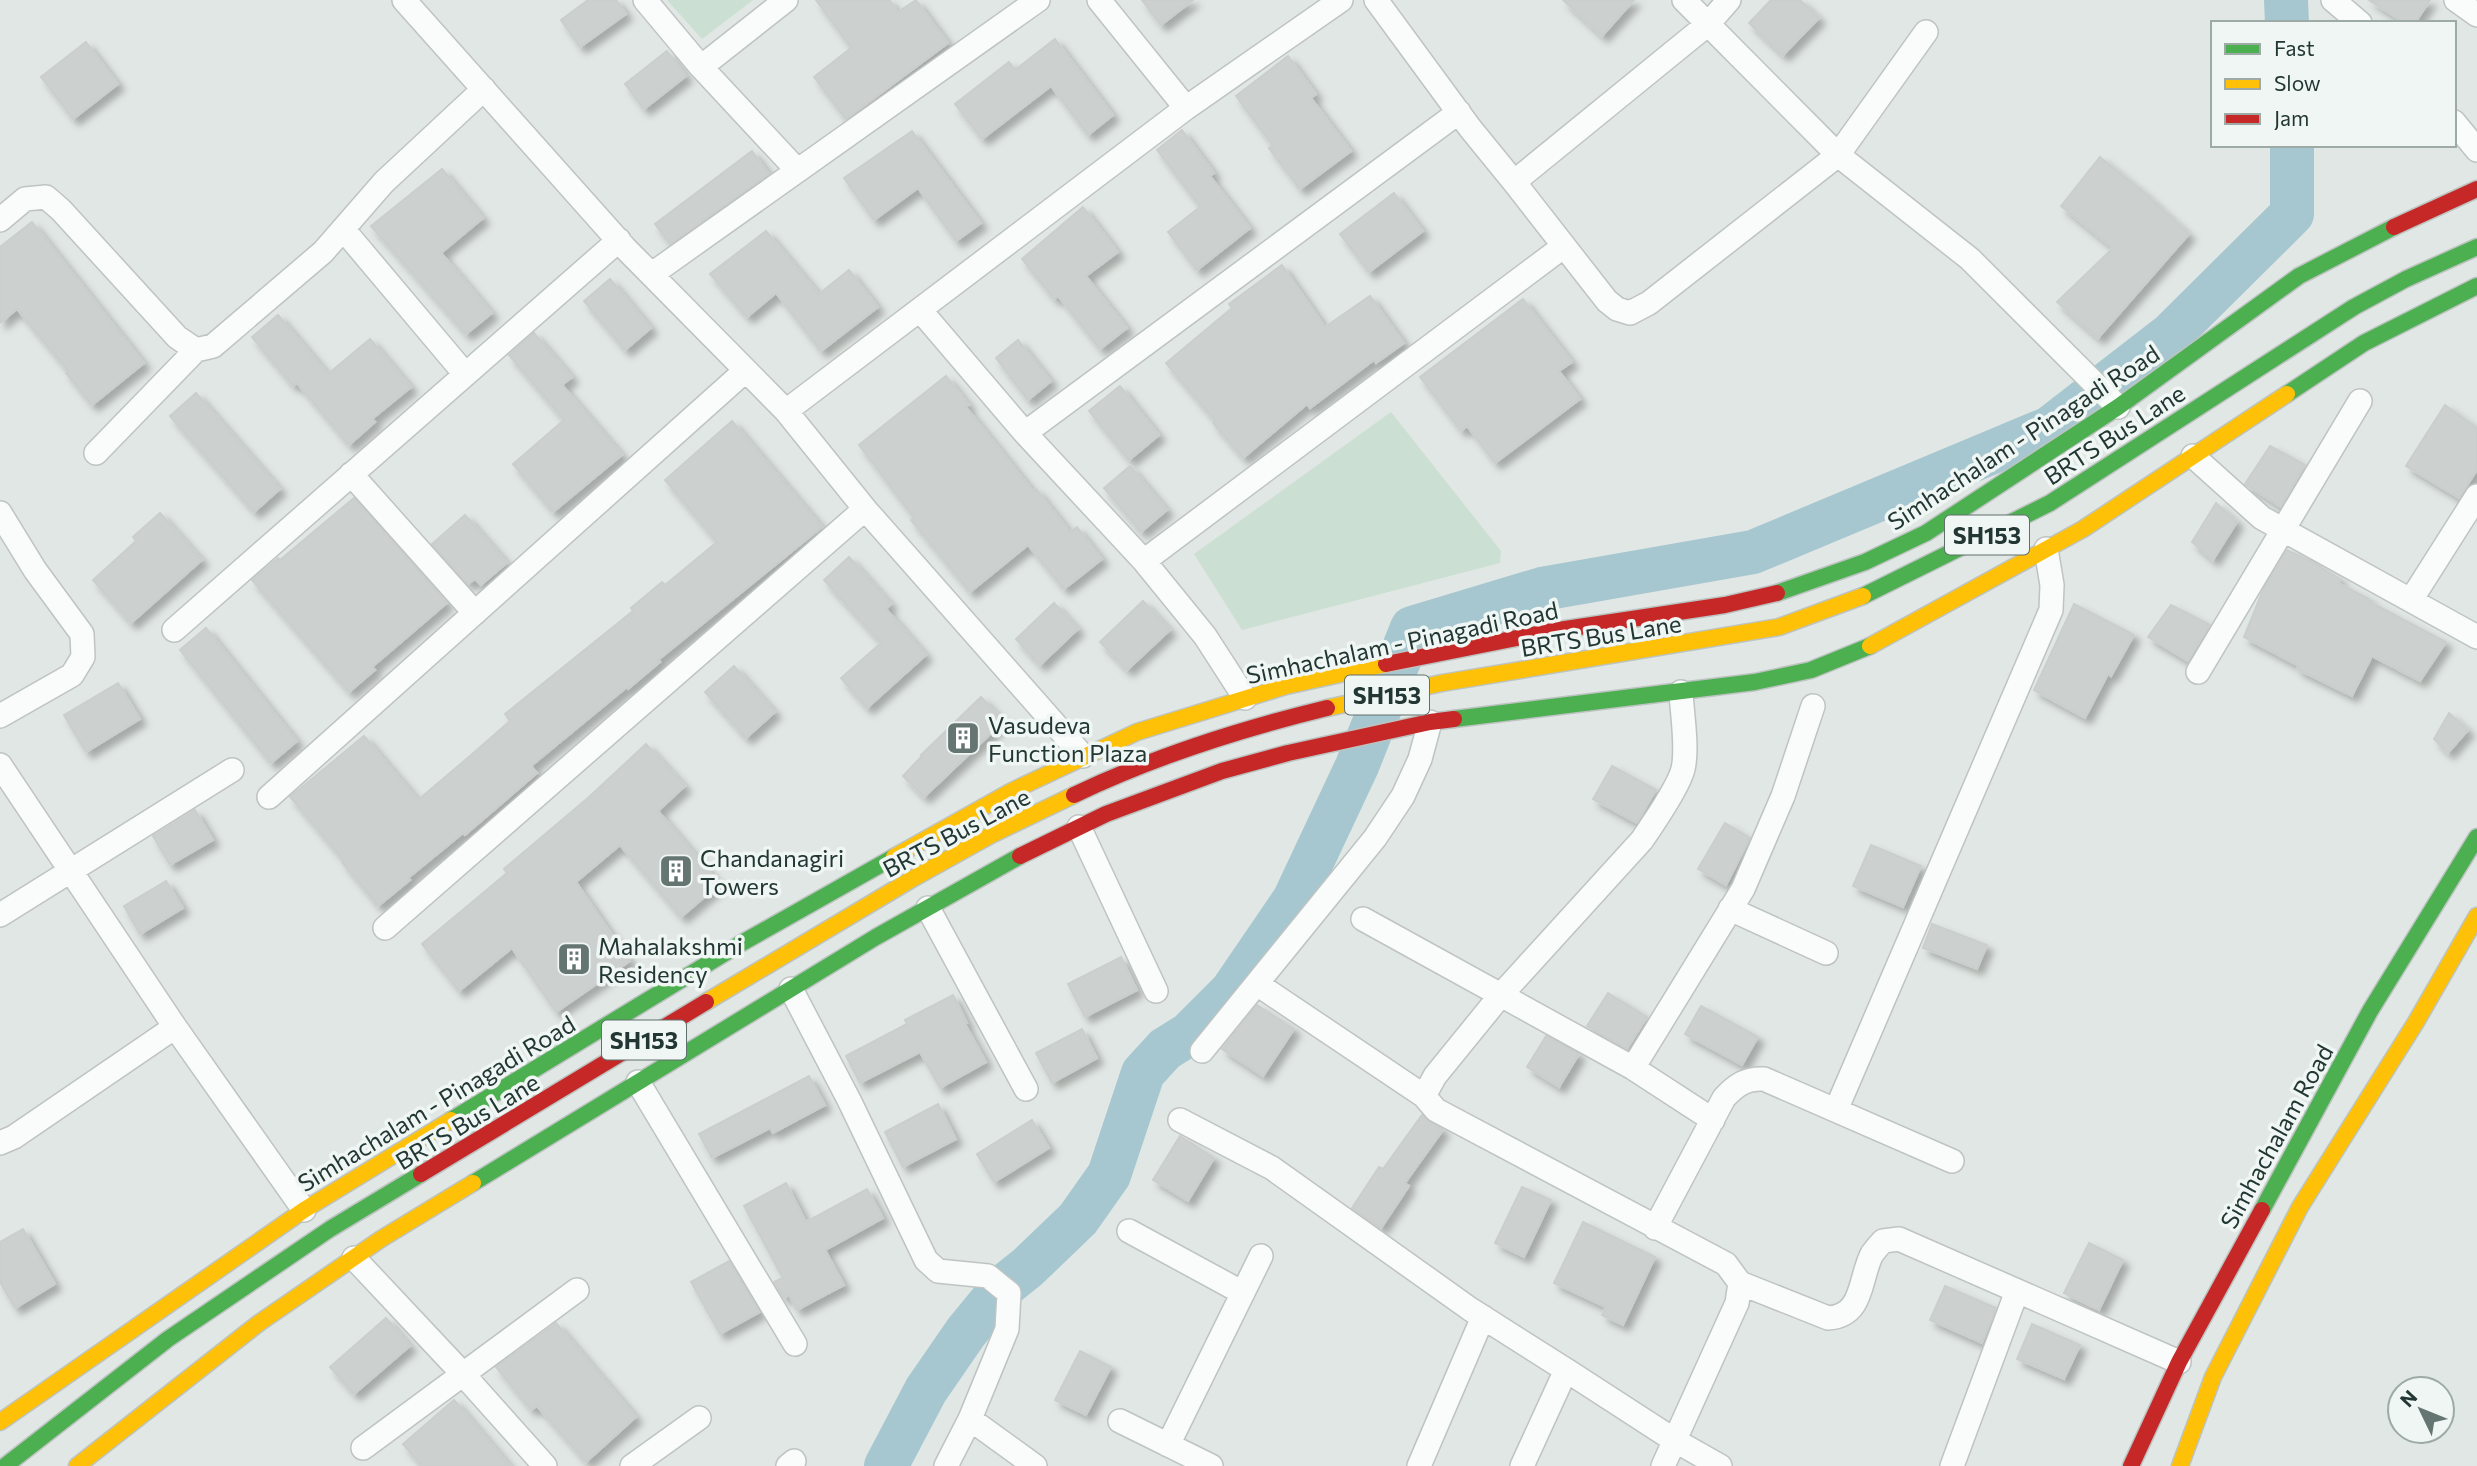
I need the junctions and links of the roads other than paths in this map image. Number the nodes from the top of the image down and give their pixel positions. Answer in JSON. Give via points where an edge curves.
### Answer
{"nodes":[{"id":1,"x":404,"y":0,"type":"edge"},
{"id":2,"x":645,"y":0,"type":"edge"},
{"id":3,"x":786,"y":0,"type":"edge"},
{"id":4,"x":1038,"y":0,"type":"edge"},
{"id":5,"x":1099,"y":0,"type":"edge"},
{"id":6,"x":1341,"y":0,"type":"edge"},
{"id":7,"x":1376,"y":0,"type":"edge"},
{"id":8,"x":1684,"y":0,"type":"edge"},
{"id":9,"x":1729,"y":0,"type":"edge"},
{"id":10,"x":2333,"y":0,"type":"edge"},
{"id":11,"x":2456,"y":0,"type":"edge"},
{"id":12,"x":2477,"y":15,"type":"edge"},
{"id":13,"x":2358,"y":21,"type":"edge"},
{"id":14,"x":1708,"y":24,"type":"junction"},
{"id":15,"x":1926,"y":32,"type":"dead end"},
{"id":16,"x":701,"y":67,"type":"junction"},
{"id":17,"x":484,"y":89,"type":"junction"},
{"id":18,"x":1186,"y":108,"type":"junction"},
{"id":19,"x":1459,"y":111,"type":"junction"},
{"id":20,"x":1838,"y":155,"type":"junction"},
{"id":21,"x":797,"y":170,"type":"junction"},
{"id":22,"x":1514,"y":182,"type":"junction"},
{"id":23,"x":2477,"y":189,"type":"edge"},
{"id":24,"x":0,"y":220,"type":"edge"},
{"id":25,"x":343,"y":229,"type":"junction"},
{"id":26,"x":619,"y":240,"type":"junction"},
{"id":27,"x":1563,"y":246,"type":"junction"},
{"id":28,"x":2477,"y":247,"type":"edge"},
{"id":29,"x":652,"y":274,"type":"junction"},
{"id":30,"x":2477,"y":286,"type":"edge"},
{"id":31,"x":920,"y":310,"type":"junction"},
{"id":32,"x":196,"y":350,"type":"junction"},
{"id":33,"x":745,"y":371,"type":"junction"},
{"id":34,"x":465,"y":374,"type":"junction"},
{"id":35,"x":2361,"y":401,"type":"dead end"},
{"id":36,"x":2118,"y":406,"type":"junction"},
{"id":37,"x":786,"y":411,"type":"junction"},
{"id":38,"x":1025,"y":433,"type":"junction"},
{"id":39,"x":96,"y":453,"type":"dead end"},
{"id":40,"x":2193,"y":456,"type":"junction"},
{"id":41,"x":351,"y":474,"type":"junction"},
{"id":42,"x":2477,"y":496,"type":"edge"},
{"id":43,"x":865,"y":509,"type":"junction"},
{"id":44,"x":0,"y":513,"type":"edge"},
{"id":45,"x":2284,"y":530,"type":"junction"},
{"id":46,"x":2046,"y":549,"type":"junction"},
{"id":47,"x":1144,"y":561,"type":"junction"},
{"id":48,"x":2411,"y":600,"type":"junction"},
{"id":49,"x":475,"y":613,"type":"junction"},
{"id":50,"x":174,"y":630,"type":"dead end"},
{"id":51,"x":2477,"y":637,"type":"edge"},
{"id":52,"x":2198,"y":672,"type":"dead end"},
{"id":53,"x":1681,"y":692,"type":"junction"},
{"id":54,"x":1245,"y":698,"type":"junction"},
{"id":55,"x":1813,"y":706,"type":"dead end"},
{"id":56,"x":0,"y":716,"type":"edge"},
{"id":57,"x":1430,"y":722,"type":"junction"},
{"id":58,"x":1083,"y":756,"type":"junction"},
{"id":59,"x":0,"y":765,"type":"edge"},
{"id":60,"x":232,"y":770,"type":"dead end"},
{"id":61,"x":269,"y":797,"type":"dead end"},
{"id":62,"x":1079,"y":827,"type":"junction"},
{"id":63,"x":2477,"y":836,"type":"edge"},
{"id":64,"x":71,"y":871,"type":"junction"},
{"id":65,"x":928,"y":908,"type":"junction"},
{"id":66,"x":1730,"y":909,"type":"junction"},
{"id":67,"x":0,"y":915,"type":"edge"},
{"id":68,"x":2477,"y":916,"type":"edge"},
{"id":69,"x":1363,"y":919,"type":"dead end"},
{"id":70,"x":385,"y":928,"type":"dead end"},
{"id":71,"x":1826,"y":953,"type":"dead end"},
{"id":72,"x":1257,"y":984,"type":"junction"},
{"id":73,"x":791,"y":989,"type":"junction"},
{"id":74,"x":1156,"y":991,"type":"dead end"},
{"id":75,"x":1500,"y":996,"type":"junction"},
{"id":76,"x":175,"y":1027,"type":"junction"},
{"id":77,"x":1202,"y":1051,"type":"dead end"},
{"id":78,"x":1633,"y":1068,"type":"junction"},
{"id":79,"x":638,"y":1082,"type":"junction"},
{"id":80,"x":1026,"y":1089,"type":"dead end"},
{"id":81,"x":1424,"y":1096,"type":"junction"},
{"id":82,"x":1836,"y":1110,"type":"junction"},
{"id":83,"x":1180,"y":1120,"type":"dead end"},
{"id":84,"x":1713,"y":1120,"type":"junction"},
{"id":85,"x":0,"y":1143,"type":"edge"},
{"id":86,"x":1952,"y":1161,"type":"dead end"},
{"id":87,"x":304,"y":1210,"type":"junction"},
{"id":88,"x":1655,"y":1228,"type":"junction"},
{"id":89,"x":1129,"y":1231,"type":"dead end"},
{"id":90,"x":1261,"y":1256,"type":"dead end"},
{"id":91,"x":354,"y":1258,"type":"junction"},
{"id":92,"x":1740,"y":1283,"type":"junction"},
{"id":93,"x":577,"y":1290,"type":"dead end"},
{"id":94,"x":2017,"y":1292,"type":"junction"},
{"id":95,"x":1243,"y":1293,"type":"junction"},
{"id":96,"x":1483,"y":1317,"type":"junction"},
{"id":97,"x":795,"y":1344,"type":"dead end"},
{"id":98,"x":2196,"y":1369,"type":"junction"},
{"id":99,"x":1566,"y":1370,"type":"junction"},
{"id":100,"x":463,"y":1373,"type":"junction"},
{"id":101,"x":699,"y":1418,"type":"dead end"},
{"id":102,"x":970,"y":1419,"type":"junction"},
{"id":103,"x":1120,"y":1421,"type":"dead end"},
{"id":104,"x":0,"y":1422,"type":"edge"},
{"id":105,"x":1674,"y":1440,"type":"junction"},
{"id":106,"x":1168,"y":1445,"type":"junction"},
{"id":107,"x":363,"y":1448,"type":"dead end"},
{"id":108,"x":5,"y":1466,"type":"edge"},
{"id":109,"x":77,"y":1466,"type":"edge"},
{"id":110,"x":545,"y":1466,"type":"edge"},
{"id":111,"x":632,"y":1466,"type":"edge"},
{"id":112,"x":946,"y":1466,"type":"edge"},
{"id":113,"x":1035,"y":1466,"type":"edge"},
{"id":114,"x":1211,"y":1466,"type":"edge"},
{"id":115,"x":1419,"y":1466,"type":"edge"},
{"id":116,"x":1522,"y":1466,"type":"edge"},
{"id":117,"x":1663,"y":1466,"type":"edge"},
{"id":118,"x":1720,"y":1466,"type":"edge"},
{"id":119,"x":1952,"y":1466,"type":"edge"},
{"id":120,"x":2131,"y":1466,"type":"edge"},
{"id":121,"x":2180,"y":1466,"type":"edge"}],
"edges":[{"from":1,"to":17,"type":"street"},
{"from":2,"to":16,"type":"street"},
{"from":3,"to":16,"type":"street"},
{"from":4,"to":21,"type":"street"},
{"from":5,"to":18,"type":"street"},
{"from":6,"to":18,"type":"street"},
{"from":7,"to":19,"type":"street"},
{"from":8,"to":14,"type":"street"},
{"from":9,"to":14,"type":"street"},
{"from":10,"to":13,"type":"street"},
{"from":11,"to":12,"type":"street"},
{"from":14,"to":20,"type":"street"},
{"from":14,"to":22,"type":"street"},
{"from":15,"to":20,"type":"street"},
{"from":16,"to":21,"type":"street"},
{"from":17,"to":25,"type":"street","via":[[384,182]]},
{"from":17,"to":26,"type":"street"},
{"from":18,"to":31,"type":"street"},
{"from":19,"to":22,"type":"street"},
{"from":19,"to":38,"type":"street"},
{"from":20,"to":27,"type":"street","via":[[1649,303],[1630,313],[1607,301]]},
{"from":20,"to":36,"type":"street","via":[[1970,259]]},
{"from":21,"to":29,"type":"street"},
{"from":22,"to":27,"type":"street"},
{"from":23,"to":36,"type":"main road","name":"Simhachalam - Pinagadi Road","via":[[2299,276]]},
{"from":24,"to":32,"type":"street","via":[[25,200],[46,197],[177,337]]},
{"from":25,"to":32,"type":"street","via":[[323,252],[213,346]]},
{"from":25,"to":34,"type":"street"},
{"from":26,"to":29,"type":"street"},
{"from":26,"to":34,"type":"street"},
{"from":27,"to":47,"type":"street"},
{"from":28,"to":108,"type":"main road","name":"BRTS Bus Lane","number":"SH153","via":[[2354,307],[2050,503],[1857,599],[1779,626],[1332,706],[1118,774],[991,835],[330,1229],[168,1339]]},
{"from":29,"to":33,"type":"street"},
{"from":30,"to":40,"type":"main road","via":[[2364,343]]},
{"from":31,"to":37,"type":"street"},
{"from":31,"to":38,"type":"street"},
{"from":32,"to":39,"type":"street"},
{"from":33,"to":37,"type":"street"},
{"from":33,"to":49,"type":"street"},
{"from":34,"to":41,"type":"street"},
{"from":35,"to":45,"type":"street"},
{"from":36,"to":54,"type":"main road","name":"Simhachalam - Pinagadi Road","via":[[1926,533],[1865,562],[1785,591],[1495,642]]},
{"from":37,"to":43,"type":"street"},
{"from":38,"to":47,"type":"street"},
{"from":40,"to":45,"type":"street","via":[[2262,518]]},
{"from":40,"to":46,"type":"main road"},
{"from":41,"to":49,"type":"street"},
{"from":41,"to":50,"type":"street"},
{"from":42,"to":48,"type":"street"},
{"from":43,"to":58,"type":"street"},
{"from":43,"to":70,"type":"street"},
{"from":44,"to":56,"type":"street","via":[[82,634],[83,657],[72,675]]},
{"from":45,"to":48,"type":"street"},
{"from":45,"to":52,"type":"street"},
{"from":46,"to":53,"type":"main road","via":[[1865,648],[1811,670]]},
{"from":46,"to":82,"type":"street","via":[[2051,610]]},
{"from":47,"to":54,"type":"street","via":[[1205,636]]},
{"from":48,"to":51,"type":"street"},
{"from":49,"to":61,"type":"street"},
{"from":53,"to":57,"type":"main road"},
{"from":53,"to":75,"type":"street","via":[[1683,770],[1659,813],[1642,840]]},
{"from":54,"to":58,"type":"main road","name":"Simhachalam - Pinagadi Road","via":[[1137,732]]},
{"from":55,"to":66,"type":"street","via":[[1783,796]]},
{"from":57,"to":62,"type":"main road","via":[[1222,771]]},
{"from":57,"to":72,"type":"street","via":[[1403,796],[1375,838]]},
{"from":58,"to":87,"type":"main road","name":"Simhachalam - Pinagadi Road","via":[[740,944]]},
{"from":59,"to":64,"type":"street"},
{"from":60,"to":64,"type":"street"},
{"from":62,"to":65,"type":"main road"},
{"from":62,"to":74,"type":"street"},
{"from":63,"to":98,"type":"main road","name":"Simhachalam Road","via":[[2370,1011]]},
{"from":64,"to":67,"type":"street"},
{"from":64,"to":76,"type":"street"},
{"from":65,"to":73,"type":"main road"},
{"from":65,"to":80,"type":"street"},
{"from":66,"to":71,"type":"street"},
{"from":66,"to":78,"type":"street"},
{"from":68,"to":98,"type":"main road","via":[[2416,1022]]},
{"from":69,"to":75,"type":"street"},
{"from":72,"to":77,"type":"street"},
{"from":72,"to":81,"type":"street"},
{"from":73,"to":79,"type":"main road"},
{"from":73,"to":102,"type":"street","via":[[926,1261],[938,1271],[988,1276],[1009,1293],[1007,1329]]},
{"from":75,"to":78,"type":"street"},
{"from":75,"to":81,"type":"street"},
{"from":76,"to":85,"type":"street"},
{"from":76,"to":87,"type":"street"},
{"from":78,"to":84,"type":"street"},
{"from":79,"to":91,"type":"main road"},
{"from":79,"to":97,"type":"street"},
{"from":81,"to":88,"type":"street","via":[[1436,1110]]},
{"from":82,"to":84,"type":"street","via":[[1764,1079],[1751,1078],[1724,1098]]},
{"from":82,"to":86,"type":"street"},
{"from":83,"to":96,"type":"street","via":[[1272,1168]]},
{"from":84,"to":88,"type":"street"},
{"from":87,"to":104,"type":"main road","name":"Simhachalam - Pinagadi Road"},
{"from":88,"to":92,"type":"street","via":[[1726,1264]]},
{"from":89,"to":95,"type":"street"},
{"from":90,"to":95,"type":"street"},
{"from":91,"to":100,"type":"street"},
{"from":91,"to":109,"type":"main road","via":[[259,1323]]},
{"from":92,"to":94,"type":"street","via":[[1828,1318],[1840,1317],[1857,1298],[1872,1253],[1883,1241],[1899,1239]]},
{"from":92,"to":105,"type":"street","via":[[1737,1303]]},
{"from":93,"to":100,"type":"street"},
{"from":94,"to":98,"type":"street"},
{"from":94,"to":119,"type":"street"},
{"from":95,"to":106,"type":"street"},
{"from":96,"to":99,"type":"street"},
{"from":96,"to":115,"type":"street"},
{"from":98,"to":120,"type":"main road","name":"Simhachalam Road"},
{"from":98,"to":121,"type":"main road"},
{"from":99,"to":105,"type":"street"},
{"from":99,"to":116,"type":"street"},
{"from":100,"to":107,"type":"street"},
{"from":100,"to":110,"type":"street"},
{"from":101,"to":111,"type":"street"},
{"from":102,"to":112,"type":"street"},
{"from":102,"to":113,"type":"street"},
{"from":103,"to":106,"type":"street"},
{"from":105,"to":117,"type":"street"},
{"from":105,"to":118,"type":"street"},
{"from":106,"to":114,"type":"street"}]}
